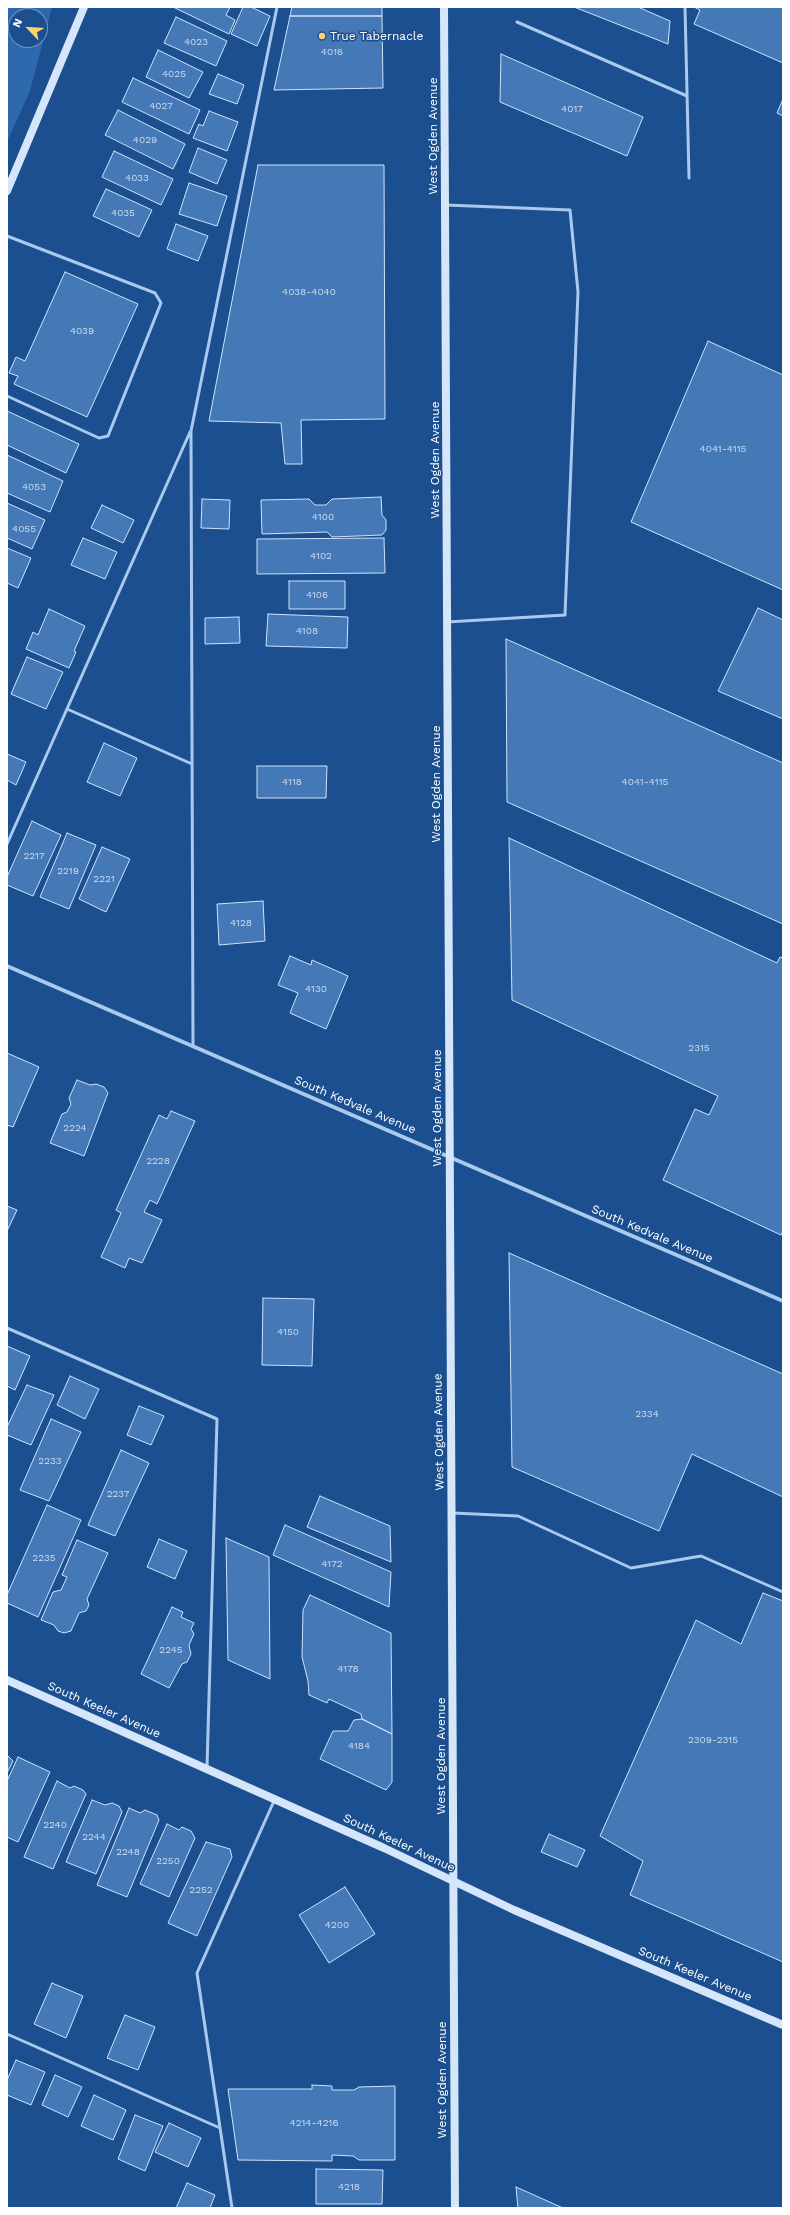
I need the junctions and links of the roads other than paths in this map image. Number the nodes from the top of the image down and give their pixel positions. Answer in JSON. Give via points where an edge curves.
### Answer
{"nodes":[{"id":1,"x":84,"y":7,"type":"edge"},
{"id":2,"x":277,"y":7,"type":"edge"},
{"id":3,"x":444,"y":7,"type":"edge"},
{"id":4,"x":685,"y":7,"type":"edge"},
{"id":5,"x":517,"y":22,"type":"dead end"},
{"id":6,"x":687,"y":96,"type":"junction"},
{"id":7,"x":689,"y":178,"type":"dead end"},
{"id":8,"x":7,"y":191,"type":"edge"},
{"id":9,"x":445,"y":205,"type":"junction"},
{"id":10,"x":7,"y":236,"type":"edge"},
{"id":11,"x":7,"y":396,"type":"edge"},
{"id":12,"x":190,"y":431,"type":"junction"},
{"id":13,"x":447,"y":622,"type":"junction"},
{"id":14,"x":67,"y":709,"type":"junction"},
{"id":15,"x":192,"y":764,"type":"junction"},
{"id":16,"x":7,"y":844,"type":"edge"},
{"id":17,"x":7,"y":966,"type":"edge"},
{"id":18,"x":193,"y":1046,"type":"junction"},
{"id":19,"x":449,"y":1156,"type":"junction"},
{"id":20,"x":783,"y":1301,"type":"edge"},
{"id":21,"x":7,"y":1328,"type":"edge"},
{"id":22,"x":452,"y":1513,"type":"junction"},
{"id":23,"x":783,"y":1592,"type":"edge"},
{"id":24,"x":7,"y":1680,"type":"edge"},
{"id":25,"x":207,"y":1769,"type":"junction"},
{"id":26,"x":275,"y":1799,"type":"junction"},
{"id":27,"x":453,"y":1882,"type":"junction"},
{"id":28,"x":783,"y":2025,"type":"edge"},
{"id":29,"x":7,"y":2034,"type":"edge"},
{"id":30,"x":220,"y":2128,"type":"junction"},
{"id":31,"x":232,"y":2208,"type":"edge"},
{"id":32,"x":455,"y":2208,"type":"edge"}],
"edges":[{"from":1,"to":8,"type":"main road"},
{"from":2,"to":12,"type":"lane"},
{"from":3,"to":9,"type":"main road","name":"West Ogden Avenue"},
{"from":4,"to":6,"type":"lane"},
{"from":5,"to":6,"type":"lane"},
{"from":6,"to":7,"type":"lane"},
{"from":9,"to":13,"type":"main road","name":"West Ogden Avenue"},
{"from":9,"to":13,"type":"lane","via":[[570,210],[578,292],[565,616]]},
{"from":10,"to":11,"type":"lane","via":[[155,293],[161,303],[108,436],[99,438]]},
{"from":12,"to":14,"type":"lane"},
{"from":12,"to":15,"type":"lane"},
{"from":13,"to":19,"type":"main road","name":"West Ogden Avenue"},
{"from":14,"to":15,"type":"lane"},
{"from":14,"to":16,"type":"lane"},
{"from":15,"to":18,"type":"lane"},
{"from":17,"to":18,"type":"street","name":"South Kedvale Avenue"},
{"from":18,"to":19,"type":"street","name":"South Kedvale Avenue"},
{"from":19,"to":20,"type":"street","name":"South Kedvale Avenue"},
{"from":19,"to":22,"type":"main road","name":"West Ogden Avenue"},
{"from":21,"to":25,"type":"lane","via":[[217,1419]]},
{"from":22,"to":23,"type":"lane","via":[[518,1516],[631,1568],[701,1556]]},
{"from":22,"to":27,"type":"main road","name":"West Ogden Avenue"},
{"from":24,"to":25,"type":"main road","name":"South Keeler Avenue"},
{"from":25,"to":26,"type":"main road","name":"South Keeler Avenue"},
{"from":26,"to":27,"type":"main road","name":"South Keeler Avenue"},
{"from":26,"to":30,"type":"lane","via":[[197,1973]]},
{"from":27,"to":28,"type":"main road","name":"South Keeler Avenue"},
{"from":27,"to":32,"type":"main road","name":"West Ogden Avenue"},
{"from":29,"to":30,"type":"lane"},
{"from":30,"to":31,"type":"lane"}]}
